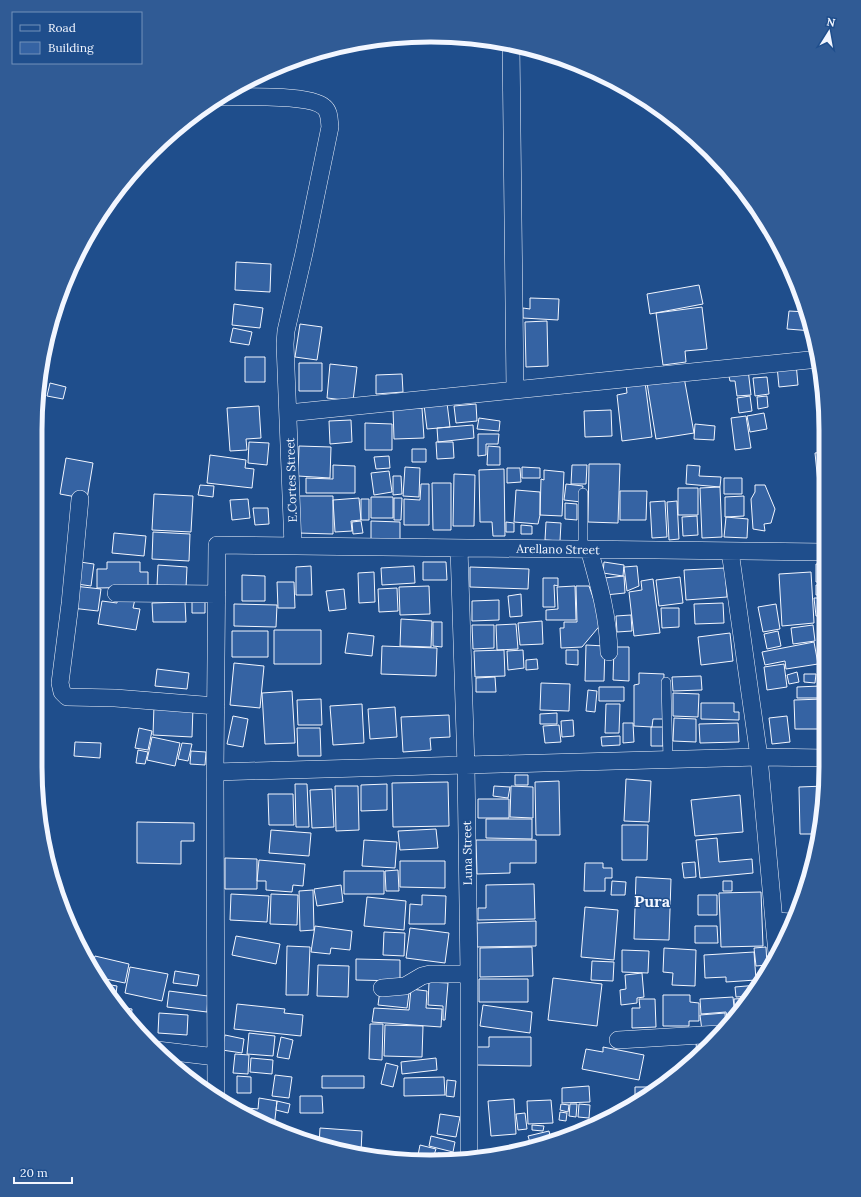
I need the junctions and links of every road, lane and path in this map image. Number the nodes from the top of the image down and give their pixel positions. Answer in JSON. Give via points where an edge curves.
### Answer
{"nodes":[{"id":1,"x":511,"y":50,"type":"edge"},
{"id":2,"x":231,"y":97,"type":"edge"},
{"id":3,"x":813,"y":360,"type":"edge"},
{"id":4,"x":515,"y":389,"type":"junction"},
{"id":5,"x":288,"y":413,"type":"junction"},
{"id":6,"x":583,"y":493,"type":"dead end"},
{"id":7,"x":80,"y":499,"type":"dead end"},
{"id":8,"x":293,"y":546,"type":"junction"},
{"id":9,"x":459,"y":548,"type":"junction"},
{"id":10,"x":586,"y":549,"type":"junction"},
{"id":11,"x":730,"y":551,"type":"junction"},
{"id":12,"x":819,"y":552,"type":"edge"},
{"id":13,"x":116,"y":593,"type":"dead end"},
{"id":14,"x":217,"y":594,"type":"junction"},
{"id":15,"x":609,"y":652,"type":"dead end"},
{"id":16,"x":666,"y":682,"type":"dead end"},
{"id":17,"x":216,"y":706,"type":"junction"},
{"id":18,"x":759,"y":757,"type":"junction"},
{"id":19,"x":819,"y":758,"type":"edge"},
{"id":20,"x":668,"y":760,"type":"junction"},
{"id":21,"x":466,"y":766,"type":"junction"},
{"id":22,"x":215,"y":772,"type":"junction"},
{"id":23,"x":774,"y":921,"type":"junction"},
{"id":24,"x":786,"y":922,"type":"edge"},
{"id":25,"x":776,"y":944,"type":"edge"},
{"id":26,"x":469,"y":974,"type":"junction"},
{"id":27,"x":382,"y":988,"type":"dead end"},
{"id":28,"x":712,"y":1034,"type":"edge"},
{"id":29,"x":618,"y":1040,"type":"dead end"},
{"id":30,"x":166,"y":1051,"type":"edge"},
{"id":31,"x":216,"y":1057,"type":"junction"},
{"id":32,"x":216,"y":1091,"type":"edge"},
{"id":33,"x":469,"y":1153,"type":"edge"}],
"edges":[{"from":1,"to":4,"type":"street"},
{"from":2,"to":5,"type":"street","name":"E.Cortes Street","via":[[300,98],[324,106],[329,114],[330,127],[286,331]]},
{"from":3,"to":4,"type":"street"},
{"from":4,"to":5,"type":"street"},
{"from":5,"to":8,"type":"street","name":"E.Cortes Street"},
{"from":6,"to":10,"type":"lane"},
{"from":7,"to":17,"type":"street","via":[[60,683],[62,692],[67,696]]},
{"from":8,"to":9,"type":"street","name":"Arellano Street"},
{"from":8,"to":14,"type":"street","name":"Arellano Street","via":[[217,546]]},
{"from":9,"to":10,"type":"street","name":"Arellano Street"},
{"from":9,"to":21,"type":"street","name":"Luna Street"},
{"from":10,"to":11,"type":"street","name":"Arellano Street"},
{"from":10,"to":15,"type":"street","via":[[603,598]]},
{"from":11,"to":12,"type":"street","name":"Arellano Street"},
{"from":11,"to":18,"type":"street"},
{"from":13,"to":14,"type":"street"},
{"from":14,"to":17,"type":"street"},
{"from":16,"to":20,"type":"lane"},
{"from":17,"to":22,"type":"street"},
{"from":18,"to":19,"type":"street"},
{"from":18,"to":20,"type":"street"},
{"from":18,"to":23,"type":"street"},
{"from":20,"to":21,"type":"street"},
{"from":21,"to":22,"type":"street"},
{"from":21,"to":26,"type":"street","name":"Luna Street"},
{"from":22,"to":31,"type":"street"},
{"from":23,"to":24,"type":"street"},
{"from":23,"to":25,"type":"street"},
{"from":26,"to":27,"type":"street","via":[[430,974],[405,986]]},
{"from":26,"to":33,"type":"street","name":"Luna Street"},
{"from":28,"to":29,"type":"street"},
{"from":30,"to":31,"type":"street"},
{"from":31,"to":32,"type":"street"}]}
